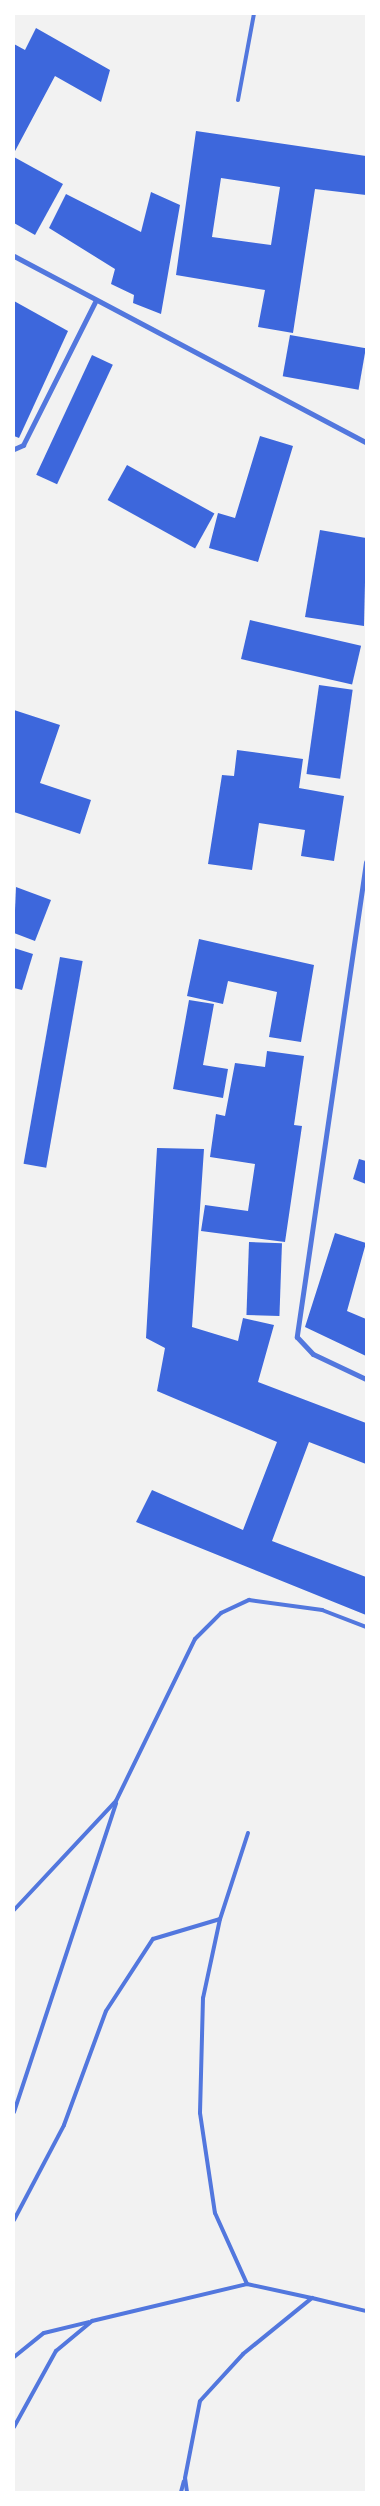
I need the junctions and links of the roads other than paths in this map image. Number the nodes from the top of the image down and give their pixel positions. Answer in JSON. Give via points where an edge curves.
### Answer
{"nodes":[{"id":1,"x":254,"y":14,"type":"edge"},
{"id":2,"x":238,"y":100,"type":"dead end"},
{"id":3,"x":14,"y":256,"type":"edge"},
{"id":4,"x":95,"y":302,"type":"junction"},
{"id":5,"x":366,"y":442,"type":"edge"},
{"id":6,"x":14,"y":449,"type":"edge"},
{"id":7,"x":366,"y":862,"type":"edge"},
{"id":8,"x":366,"y":1379,"type":"edge"},
{"id":9,"x":366,"y":1627,"type":"edge"},
{"id":10,"x":116,"y":1801,"type":"junction"},
{"id":11,"x":248,"y":1833,"type":"dead end"},
{"id":12,"x":14,"y":1910,"type":"edge"},
{"id":13,"x":220,"y":1919,"type":"junction"},
{"id":14,"x":14,"y":2112,"type":"edge"},
{"id":15,"x":14,"y":2220,"type":"edge"},
{"id":16,"x":247,"y":2284,"type":"junction"},
{"id":17,"x":312,"y":2298,"type":"junction"},
{"id":18,"x":366,"y":2311,"type":"edge"},
{"id":19,"x":92,"y":2321,"type":"junction"},
{"id":20,"x":14,"y":2358,"type":"edge"},
{"id":21,"x":14,"y":2427,"type":"edge"},
{"id":22,"x":185,"y":2478,"type":"junction"},
{"id":23,"x":181,"y":2492,"type":"edge"},
{"id":24,"x":187,"y":2492,"type":"edge"}],
"edges":[{"from":1,"to":2,"type":"lane"},
{"from":3,"to":4,"type":"street"},
{"from":4,"to":5,"type":"street"},
{"from":4,"to":6,"type":"street","via":[[27,438]]},
{"from":7,"to":8,"type":"street","via":[[297,1337],[313,1354]]},
{"from":9,"to":10,"type":"lane","via":[[322,1610],[249,1600],[221,1613],[195,1639]]},
{"from":10,"to":12,"type":"lane"},
{"from":10,"to":14,"type":"lane"},
{"from":11,"to":13,"type":"lane"},
{"from":13,"to":15,"type":"lane","via":[[154,1939],[106,2011],[64,2125]]},
{"from":13,"to":16,"type":"lane","via":[[203,1998],[200,2113],[215,2213]]},
{"from":16,"to":17,"type":"lane"},
{"from":16,"to":19,"type":"lane"},
{"from":17,"to":18,"type":"lane"},
{"from":17,"to":22,"type":"lane","via":[[243,2354],[200,2401]]},
{"from":19,"to":20,"type":"lane","via":[[44,2333]]},
{"from":19,"to":21,"type":"lane","via":[[56,2351]]},
{"from":22,"to":23,"type":"lane"},
{"from":22,"to":24,"type":"lane"}]}
